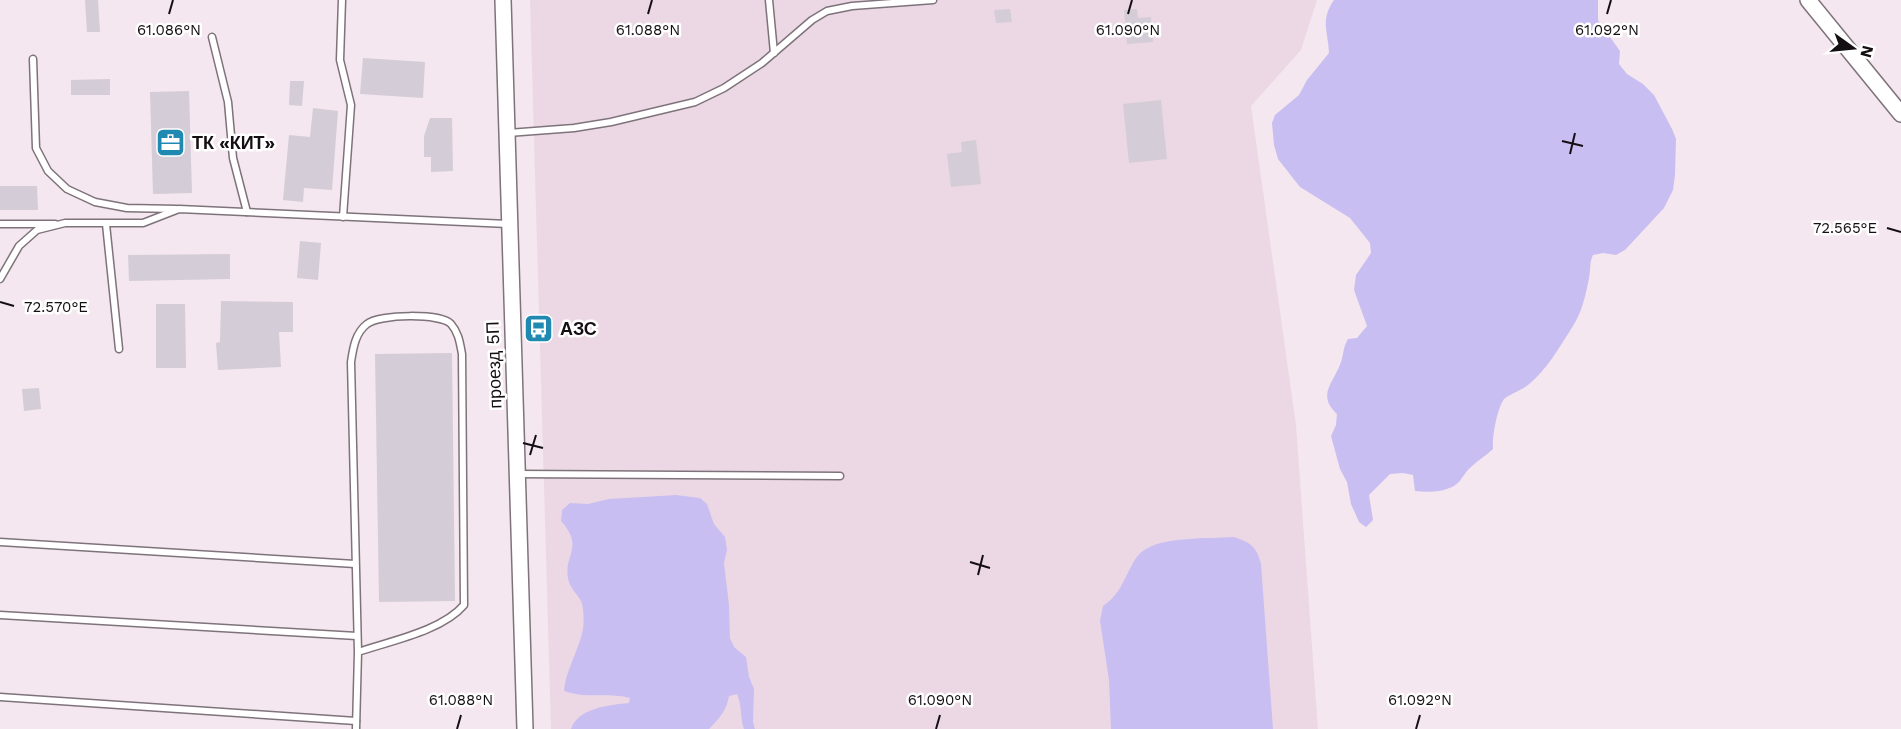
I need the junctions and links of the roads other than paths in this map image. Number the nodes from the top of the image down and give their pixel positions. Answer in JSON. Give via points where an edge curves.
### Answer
{"nodes":[{"id":1,"x":342,"y":0,"type":"edge"},
{"id":2,"x":503,"y":0,"type":"edge"},
{"id":3,"x":769,"y":0,"type":"edge"},
{"id":4,"x":933,"y":0,"type":"edge"},
{"id":5,"x":1808,"y":0,"type":"edge"},
{"id":6,"x":852,"y":3,"type":"edge"},
{"id":7,"x":212,"y":37,"type":"dead end"},
{"id":8,"x":774,"y":53,"type":"junction"},
{"id":9,"x":33,"y":59,"type":"dead end"},
{"id":10,"x":1901,"y":114,"type":"edge"},
{"id":11,"x":507,"y":133,"type":"junction"},
{"id":12,"x":179,"y":209,"type":"junction"},
{"id":13,"x":248,"y":213,"type":"junction"},
{"id":14,"x":343,"y":217,"type":"junction"},
{"id":15,"x":0,"y":224,"type":"edge"},
{"id":16,"x":65,"y":224,"type":"junction"},
{"id":17,"x":106,"y":224,"type":"junction"},
{"id":18,"x":509,"y":224,"type":"junction"},
{"id":19,"x":0,"y":279,"type":"edge"},
{"id":20,"x":119,"y":349,"type":"dead end"},
{"id":21,"x":517,"y":474,"type":"junction"},
{"id":22,"x":840,"y":476,"type":"dead end"},
{"id":23,"x":0,"y":542,"type":"edge"},
{"id":24,"x":355,"y":564,"type":"junction"},
{"id":25,"x":0,"y":615,"type":"edge"},
{"id":26,"x":357,"y":636,"type":"junction"},
{"id":27,"x":357,"y":652,"type":"junction"},
{"id":28,"x":0,"y":697,"type":"edge"},
{"id":29,"x":356,"y":721,"type":"junction"},
{"id":30,"x":356,"y":729,"type":"edge"},
{"id":31,"x":525,"y":729,"type":"edge"}],
"edges":[{"from":1,"to":14,"type":"lane","via":[[339,60],[351,105]]},
{"from":2,"to":11,"type":"street","name":"проезд 5П"},
{"from":3,"to":8,"type":"lane"},
{"from":4,"to":6,"type":"lane"},
{"from":5,"to":10,"type":"street"},
{"from":6,"to":8,"type":"lane","via":[[812,20]]},
{"from":7,"to":13,"type":"lane","via":[[228,102],[233,158]]},
{"from":8,"to":11,"type":"lane","via":[[724,88],[695,102],[611,122]]},
{"from":9,"to":12,"type":"lane","via":[[36,148],[48,171],[67,189],[94,202],[127,208]]},
{"from":11,"to":18,"type":"street","name":"проезд 5П"},
{"from":12,"to":13,"type":"lane"},
{"from":12,"to":17,"type":"lane","via":[[143,223]]},
{"from":13,"to":14,"type":"lane"},
{"from":14,"to":18,"type":"lane"},
{"from":15,"to":16,"type":"lane"},
{"from":16,"to":17,"type":"lane"},
{"from":16,"to":19,"type":"lane","via":[[38,231],[19,246]]},
{"from":17,"to":20,"type":"lane"},
{"from":18,"to":21,"type":"street","name":"проезд 5П"},
{"from":21,"to":22,"type":"lane"},
{"from":21,"to":31,"type":"street","name":"проезд 5П"},
{"from":23,"to":24,"type":"lane"},
{"from":24,"to":26,"type":"lane"},
{"from":24,"to":27,"type":"lane","via":[[351,362],[355,340],[367,324],[381,318],[431,317],[450,322],[458,334],[462,354],[464,605],[456,615],[434,626]]},
{"from":25,"to":26,"type":"lane"},
{"from":26,"to":27,"type":"lane"},
{"from":27,"to":29,"type":"lane"},
{"from":28,"to":29,"type":"lane"},
{"from":29,"to":30,"type":"lane"}]}
